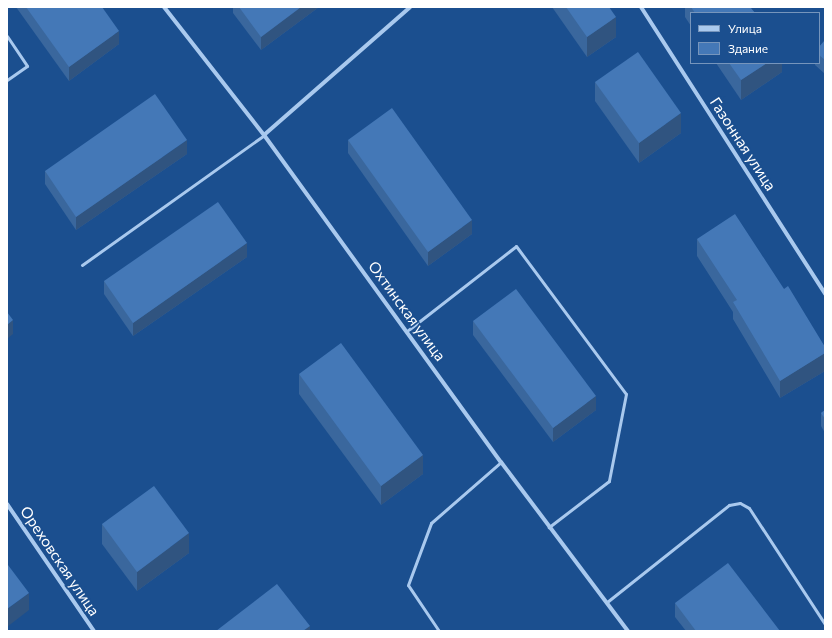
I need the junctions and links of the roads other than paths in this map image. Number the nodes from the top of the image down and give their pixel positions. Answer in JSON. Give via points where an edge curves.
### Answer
{"nodes":[{"id":1,"x":164,"y":7,"type":"edge"},
{"id":2,"x":410,"y":7,"type":"edge"},
{"id":3,"x":641,"y":7,"type":"edge"},
{"id":4,"x":7,"y":36,"type":"edge"},
{"id":5,"x":7,"y":80,"type":"edge"},
{"id":6,"x":264,"y":135,"type":"junction"},
{"id":7,"x":82,"y":265,"type":"dead end"},
{"id":8,"x":825,"y":294,"type":"edge"},
{"id":9,"x":407,"y":331,"type":"junction"},
{"id":10,"x":501,"y":462,"type":"junction"},
{"id":11,"x":7,"y":504,"type":"edge"},
{"id":12,"x":549,"y":527,"type":"junction"},
{"id":13,"x":606,"y":602,"type":"junction"},
{"id":14,"x":825,"y":624,"type":"edge"},
{"id":15,"x":94,"y":631,"type":"edge"},
{"id":16,"x":439,"y":631,"type":"edge"},
{"id":17,"x":628,"y":631,"type":"edge"}],
"edges":[{"from":1,"to":6,"type":"street","name":"Охтинская улица"},
{"from":2,"to":6,"type":"street"},
{"from":3,"to":8,"type":"street","name":"Газонная улица"},
{"from":4,"to":5,"type":"lane","via":[[27,66]]},
{"from":6,"to":7,"type":"lane"},
{"from":6,"to":9,"type":"street","name":"Охтинская улица"},
{"from":9,"to":10,"type":"street","name":"Охтинская улица"},
{"from":9,"to":12,"type":"lane","via":[[516,246],[626,394],[609,481]]},
{"from":10,"to":12,"type":"street","name":"Охтинская улица"},
{"from":10,"to":16,"type":"lane","via":[[431,523],[408,586]]},
{"from":11,"to":15,"type":"street","name":"Ореховская улица"},
{"from":12,"to":13,"type":"street","name":"Охтинская улица"},
{"from":13,"to":14,"type":"lane","via":[[730,505],[740,503],[749,508]]},
{"from":13,"to":17,"type":"street","name":"Охтинская улица"}]}
